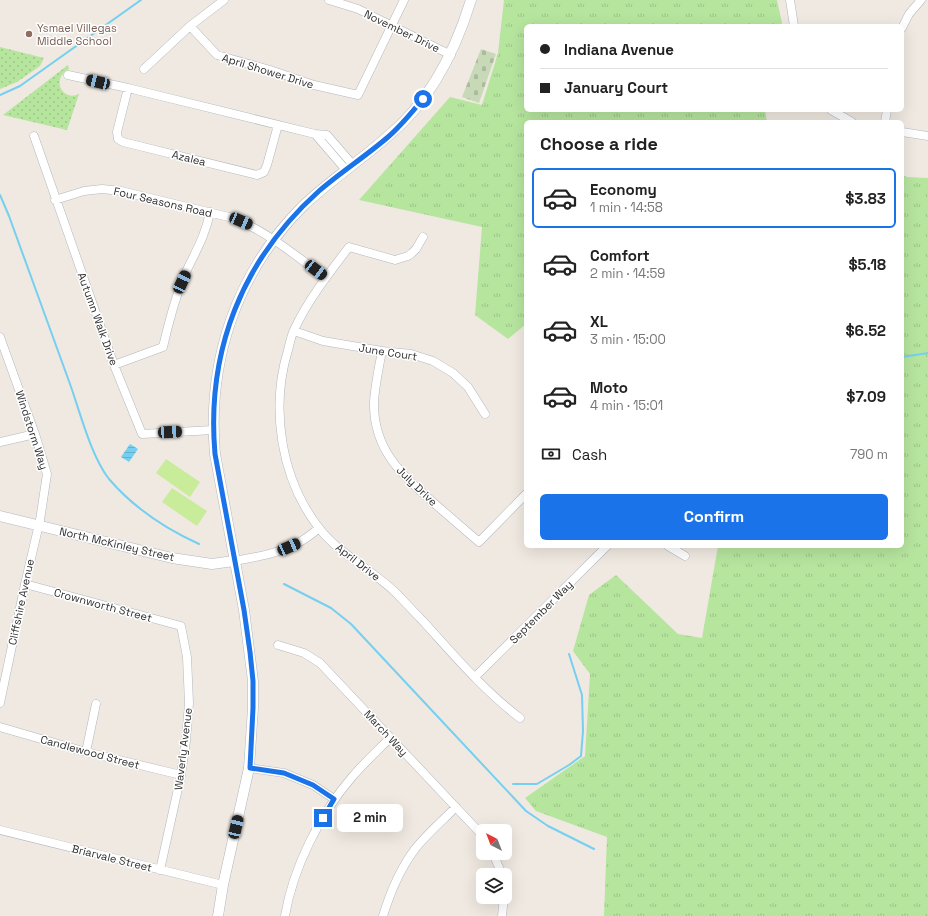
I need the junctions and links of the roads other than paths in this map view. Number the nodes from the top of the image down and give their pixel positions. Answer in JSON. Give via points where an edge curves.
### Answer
{"nodes":[{"id":1,"x":224,"y":0,"type":"edge"},
{"id":2,"x":329,"y":0,"type":"edge"},
{"id":3,"x":404,"y":0,"type":"edge"},
{"id":4,"x":471,"y":0,"type":"edge"},
{"id":5,"x":790,"y":0,"type":"edge"},
{"id":6,"x":921,"y":0,"type":"edge"},
{"id":7,"x":794,"y":24,"type":"edge"},
{"id":8,"x":904,"y":24,"type":"edge"},
{"id":9,"x":392,"y":25,"type":"junction"},
{"id":10,"x":190,"y":26,"type":"junction"},
{"id":11,"x":451,"y":55,"type":"junction"},
{"id":12,"x":144,"y":69,"type":"dead end"},
{"id":13,"x":68,"y":75,"type":"dead end"},
{"id":14,"x":128,"y":88,"type":"junction"},
{"id":15,"x":834,"y":112,"type":"edge"},
{"id":16,"x":848,"y":120,"type":"edge"},
{"id":17,"x":278,"y":125,"type":"junction"},
{"id":18,"x":904,"y":132,"type":"edge"},
{"id":19,"x":34,"y":136,"type":"dead end"},
{"id":20,"x":928,"y":136,"type":"edge"},
{"id":21,"x":350,"y":167,"type":"junction"},
{"id":22,"x":55,"y":200,"type":"junction"},
{"id":23,"x":210,"y":212,"type":"junction"},
{"id":24,"x":423,"y":237,"type":"dead end"},
{"id":25,"x":275,"y":239,"type":"junction"},
{"id":26,"x":326,"y":278,"type":"junction"},
{"id":27,"x":294,"y":331,"type":"junction"},
{"id":28,"x":1,"y":342,"type":"edge"},
{"id":29,"x":382,"y":351,"type":"junction"},
{"id":30,"x":114,"y":365,"type":"junction"},
{"id":31,"x":485,"y":414,"type":"dead end"},
{"id":32,"x":213,"y":430,"type":"junction"},
{"id":33,"x":36,"y":434,"type":"junction"},
{"id":34,"x":0,"y":442,"type":"edge"},
{"id":35,"x":524,"y":496,"type":"edge"},
{"id":36,"x":0,"y":516,"type":"edge"},
{"id":37,"x":38,"y":526,"type":"junction"},
{"id":38,"x":319,"y":528,"type":"junction"},
{"id":39,"x":605,"y":548,"type":"edge"},
{"id":40,"x":671,"y":548,"type":"edge"},
{"id":41,"x":685,"y":556,"type":"dead end"},
{"id":42,"x":234,"y":561,"type":"junction"},
{"id":43,"x":25,"y":584,"type":"junction"},
{"id":44,"x":181,"y":626,"type":"joint"},
{"id":45,"x":278,"y":645,"type":"dead end"},
{"id":46,"x":475,"y":678,"type":"junction"},
{"id":47,"x":0,"y":703,"type":"edge"},
{"id":48,"x":96,"y":704,"type":"dead end"},
{"id":49,"x":520,"y":718,"type":"dead end"},
{"id":50,"x":0,"y":727,"type":"edge"},
{"id":51,"x":390,"y":738,"type":"junction"},
{"id":52,"x":86,"y":752,"type":"junction"},
{"id":53,"x":250,"y":768,"type":"junction"},
{"id":54,"x":181,"y":775,"type":"junction"},
{"id":55,"x":334,"y":799,"type":"junction"},
{"id":56,"x":456,"y":807,"type":"junction"},
{"id":57,"x":476,"y":828,"type":"edge"},
{"id":58,"x":0,"y":830,"type":"edge"},
{"id":59,"x":160,"y":870,"type":"junction"},
{"id":60,"x":223,"y":886,"type":"junction"},
{"id":61,"x":503,"y":904,"type":"edge"},
{"id":62,"x":218,"y":916,"type":"edge"},
{"id":63,"x":285,"y":916,"type":"edge"},
{"id":64,"x":383,"y":916,"type":"edge"},
{"id":65,"x":502,"y":916,"type":"edge"}],
"edges":[{"from":1,"to":10,"type":"street"},
{"from":2,"to":9,"type":"street","name":"November Drive","via":[[358,9]]},
{"from":3,"to":9,"type":"street"},
{"from":4,"to":11,"type":"street"},
{"from":5,"to":7,"type":"street"},
{"from":6,"to":8,"type":"street"},
{"from":9,"to":10,"type":"street","name":"April Shower Drive","via":[[358,95],[314,85],[217,55]]},
{"from":9,"to":11,"type":"street","name":"November Drive"},
{"from":10,"to":12,"type":"street"},
{"from":11,"to":21,"type":"street","via":[[436,81],[409,116],[389,136]]},
{"from":13,"to":14,"type":"street"},
{"from":14,"to":17,"type":"street"},
{"from":14,"to":17,"type":"street","name":"Azalea","via":[[117,136],[120,141],[138,146],[257,175],[264,172],[268,166]]},
{"from":15,"to":16,"type":"street"},
{"from":17,"to":21,"type":"street","via":[[315,134],[332,146]]},
{"from":18,"to":20,"type":"street"},
{"from":19,"to":22,"type":"street","name":"Autumn Walk Drive"},
{"from":21,"to":25,"type":"street","via":[[303,206]]},
{"from":22,"to":23,"type":"street","name":"Four Seasons Road","via":[[84,191],[102,189],[121,191]]},
{"from":22,"to":30,"type":"street","name":"Autumn Walk Drive"},
{"from":23,"to":25,"type":"street","name":"Four Seasons Road","via":[[233,218]]},
{"from":23,"to":30,"type":"street","via":[[203,239],[182,282],[168,322],[163,347]]},
{"from":24,"to":26,"type":"street","name":"April Drive","via":[[412,253],[395,260],[349,247]]},
{"from":25,"to":26,"type":"street","name":"Four Seasons Road"},
{"from":25,"to":32,"type":"street","via":[[249,280],[227,330],[216,376]]},
{"from":26,"to":27,"type":"street","name":"April Drive"},
{"from":27,"to":29,"type":"street","name":"June Court","via":[[323,341]]},
{"from":27,"to":38,"type":"street","name":"April Drive","via":[[285,360],[279,413],[291,476],[301,502]]},
{"from":28,"to":33,"type":"street","name":"Windstorm Way"},
{"from":29,"to":31,"type":"street","name":"June Court","via":[[411,354],[433,361],[453,373],[468,387]]},
{"from":29,"to":35,"type":"street","name":"July Drive","via":[[374,402],[376,424],[385,450],[407,480],[479,542]]},
{"from":30,"to":32,"type":"street","name":"Autumn Walk Drive","via":[[142,434]]},
{"from":32,"to":42,"type":"street"},
{"from":33,"to":34,"type":"street"},
{"from":33,"to":37,"type":"street","name":"Windstorm Way","via":[[47,474]]},
{"from":36,"to":37,"type":"street","name":"North McKinley Street"},
{"from":37,"to":42,"type":"street","name":"North McKinley Street","via":[[172,558],[212,564]]},
{"from":37,"to":43,"type":"street","name":"Cliffshire Avenue"},
{"from":38,"to":42,"type":"street","via":[[297,544],[280,551]]},
{"from":38,"to":46,"type":"street","name":"April Drive","via":[[342,552],[395,592]]},
{"from":39,"to":46,"type":"street","name":"September Way"},
{"from":40,"to":41,"type":"street"},
{"from":42,"to":53,"type":"street","via":[[244,610],[253,681]]},
{"from":43,"to":44,"type":"street","name":"Crownworth Street"},
{"from":43,"to":47,"type":"street","name":"Cliffshire Avenue"},
{"from":44,"to":54,"type":"street","name":"Waverly Avenue","via":[[187,657],[189,703]]},
{"from":45,"to":51,"type":"street","name":"March Way","via":[[304,653],[320,663]]},
{"from":46,"to":49,"type":"street","name":"April Drive","via":[[500,703]]},
{"from":48,"to":52,"type":"street"},
{"from":50,"to":52,"type":"street","name":"Candlewood Street"},
{"from":51,"to":55,"type":"street"},
{"from":51,"to":56,"type":"street","name":"March Way"},
{"from":52,"to":54,"type":"street","name":"Candlewood Street"},
{"from":53,"to":55,"type":"street","via":[[284,773],[313,785]]},
{"from":53,"to":60,"type":"street"},
{"from":54,"to":59,"type":"street","name":"Waverly Avenue"},
{"from":55,"to":63,"type":"street","via":[[304,856],[293,884]]},
{"from":56,"to":57,"type":"street","name":"March Way"},
{"from":56,"to":64,"type":"street","via":[[414,850],[398,877]]},
{"from":58,"to":59,"type":"street","name":"Briarvale Street"},
{"from":59,"to":60,"type":"street","name":"Briarvale Street"},
{"from":60,"to":62,"type":"street"},
{"from":61,"to":65,"type":"street"}]}
